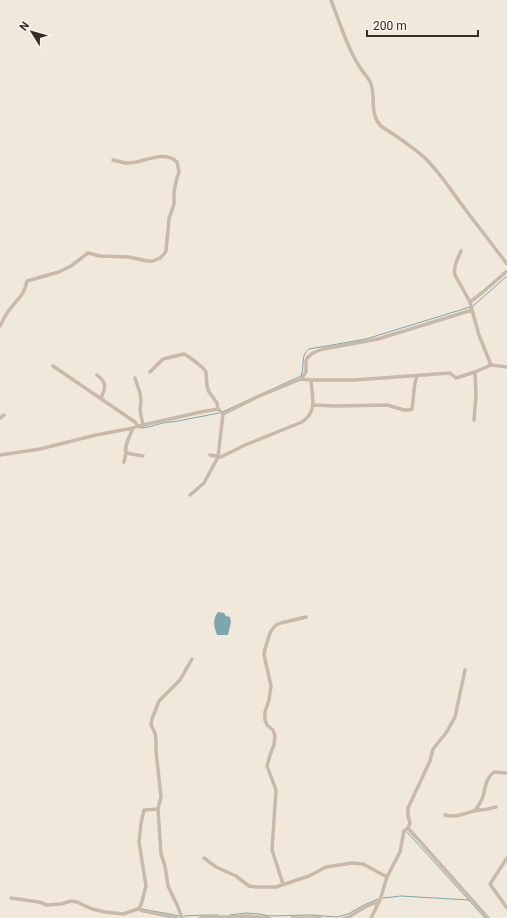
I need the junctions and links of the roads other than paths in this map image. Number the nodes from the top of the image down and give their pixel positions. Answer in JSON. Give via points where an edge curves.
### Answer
{"nodes":[{"id":1,"x":331,"y":0,"type":"edge"},
{"id":2,"x":113,"y":160,"type":"dead end"},
{"id":3,"x":461,"y":251,"type":"dead end"},
{"id":4,"x":507,"y":263,"type":"edge"},
{"id":5,"x":507,"y":271,"type":"edge"},
{"id":6,"x":471,"y":306,"type":"junction"},
{"id":7,"x":0,"y":326,"type":"edge"},
{"id":8,"x":491,"y":365,"type":"junction"},
{"id":9,"x":53,"y":366,"type":"dead end"},
{"id":10,"x":507,"y":367,"type":"edge"},
{"id":11,"x":150,"y":372,"type":"dead end"},
{"id":12,"x":475,"y":372,"type":"junction"},
{"id":13,"x":97,"y":375,"type":"dead end"},
{"id":14,"x":417,"y":376,"type":"junction"},
{"id":15,"x":135,"y":378,"type":"dead end"},
{"id":16,"x":302,"y":379,"type":"junction"},
{"id":17,"x":311,"y":380,"type":"junction"},
{"id":18,"x":101,"y":398,"type":"junction"},
{"id":19,"x":314,"y":404,"type":"junction"},
{"id":20,"x":221,"y":412,"type":"junction"},
{"id":21,"x":4,"y":415,"type":"dead end"},
{"id":22,"x":0,"y":418,"type":"edge"},
{"id":23,"x":474,"y":420,"type":"dead end"},
{"id":24,"x":143,"y":425,"type":"junction"},
{"id":25,"x":138,"y":426,"type":"junction"},
{"id":26,"x":133,"y":428,"type":"junction"},
{"id":27,"x":126,"y":453,"type":"junction"},
{"id":28,"x":0,"y":455,"type":"edge"},
{"id":29,"x":210,"y":455,"type":"dead end"},
{"id":30,"x":143,"y":456,"type":"dead end"},
{"id":31,"x":218,"y":457,"type":"junction"},
{"id":32,"x":124,"y":462,"type":"dead end"},
{"id":33,"x":190,"y":494,"type":"dead end"},
{"id":34,"x":306,"y":617,"type":"dead end"},
{"id":35,"x":192,"y":659,"type":"dead end"},
{"id":36,"x":465,"y":670,"type":"dead end"},
{"id":37,"x":507,"y":773,"type":"edge"},
{"id":38,"x":496,"y":807,"type":"dead end"},
{"id":39,"x":158,"y":809,"type":"junction"},
{"id":40,"x":475,"y":810,"type":"junction"},
{"id":41,"x":444,"y":815,"type":"dead end"},
{"id":42,"x":408,"y":828,"type":"junction"},
{"id":43,"x":204,"y":858,"type":"dead end"},
{"id":44,"x":507,"y":858,"type":"edge"},
{"id":45,"x":387,"y":877,"type":"junction"},
{"id":46,"x":283,"y":884,"type":"junction"},
{"id":47,"x":11,"y":898,"type":"dead end"},
{"id":48,"x":380,"y":900,"type":"junction"},
{"id":49,"x":507,"y":908,"type":"edge"},
{"id":50,"x":138,"y":909,"type":"junction"},
{"id":51,"x":177,"y":918,"type":"edge"},
{"id":52,"x":182,"y":918,"type":"edge"},
{"id":53,"x":200,"y":918,"type":"edge"},
{"id":54,"x":269,"y":918,"type":"edge"},
{"id":55,"x":292,"y":918,"type":"edge"},
{"id":56,"x":320,"y":918,"type":"edge"},
{"id":57,"x":344,"y":918,"type":"edge"},
{"id":58,"x":371,"y":918,"type":"edge"},
{"id":59,"x":488,"y":918,"type":"edge"}],
"edges":[{"from":1,"to":4,"type":"street","via":[[350,48],[371,84],[377,123],[425,158]]},
{"from":2,"to":7,"type":"street","via":[[127,163],[159,157],[177,162],[179,172],[164,254],[153,261],[147,261],[88,253],[59,272],[28,281],[26,290],[11,307]]},
{"from":3,"to":6,"type":"street","via":[[454,270]]},
{"from":5,"to":6,"type":"street"},
{"from":6,"to":8,"type":"street"},
{"from":6,"to":16,"type":"street","via":[[378,339],[313,352],[306,361],[306,372]]},
{"from":8,"to":10,"type":"street"},
{"from":8,"to":12,"type":"street"},
{"from":9,"to":18,"type":"street"},
{"from":11,"to":20,"type":"street","via":[[164,359],[184,354],[206,372],[209,392]]},
{"from":12,"to":14,"type":"street","via":[[456,378],[450,373]]},
{"from":12,"to":23,"type":"street"},
{"from":13,"to":18,"type":"street","via":[[105,385]]},
{"from":14,"to":17,"type":"street"},
{"from":14,"to":19,"type":"street","via":[[412,409],[404,410],[387,405]]},
{"from":15,"to":24,"type":"street","via":[[140,393]]},
{"from":16,"to":17,"type":"street"},
{"from":16,"to":20,"type":"street"},
{"from":17,"to":19,"type":"street"},
{"from":18,"to":25,"type":"street"},
{"from":19,"to":31,"type":"street","via":[[309,417],[302,422]]},
{"from":20,"to":24,"type":"street","via":[[201,412]]},
{"from":20,"to":31,"type":"street"},
{"from":21,"to":22,"type":"street"},
{"from":24,"to":25,"type":"street"},
{"from":25,"to":26,"type":"street"},
{"from":26,"to":27,"type":"street","via":[[125,448]]},
{"from":26,"to":28,"type":"street","via":[[40,449]]},
{"from":27,"to":30,"type":"street"},
{"from":27,"to":32,"type":"street"},
{"from":29,"to":31,"type":"street"},
{"from":31,"to":33,"type":"street","via":[[204,483]]},
{"from":34,"to":46,"type":"street","via":[[276,626],[269,636],[264,655],[271,686],[265,720],[275,736],[267,766],[276,790],[272,850]]},
{"from":35,"to":39,"type":"street","via":[[180,680],[159,702],[152,719],[161,797]]},
{"from":36,"to":42,"type":"street","via":[[455,717],[433,749],[408,808]]},
{"from":37,"to":40,"type":"street","via":[[494,772],[490,776]]},
{"from":38,"to":40,"type":"street"},
{"from":39,"to":50,"type":"street","via":[[144,810],[141,823],[140,842],[146,886]]},
{"from":39,"to":52,"type":"street","via":[[161,854],[168,886]]},
{"from":40,"to":41,"type":"street","via":[[457,816]]},
{"from":42,"to":45,"type":"street","via":[[404,831],[400,852]]},
{"from":42,"to":59,"type":"street"},
{"from":43,"to":46,"type":"street","via":[[249,886],[264,888]]},
{"from":44,"to":49,"type":"street","via":[[490,884]]},
{"from":45,"to":46,"type":"street","via":[[363,864],[352,863],[326,867],[309,876]]},
{"from":45,"to":48,"type":"street"},
{"from":47,"to":50,"type":"street","via":[[47,905],[71,901],[92,909],[123,914]]},
{"from":48,"to":57,"type":"street"},
{"from":48,"to":58,"type":"street"},
{"from":50,"to":51,"type":"street"},
{"from":53,"to":54,"type":"street"},
{"from":55,"to":56,"type":"street"}]}
